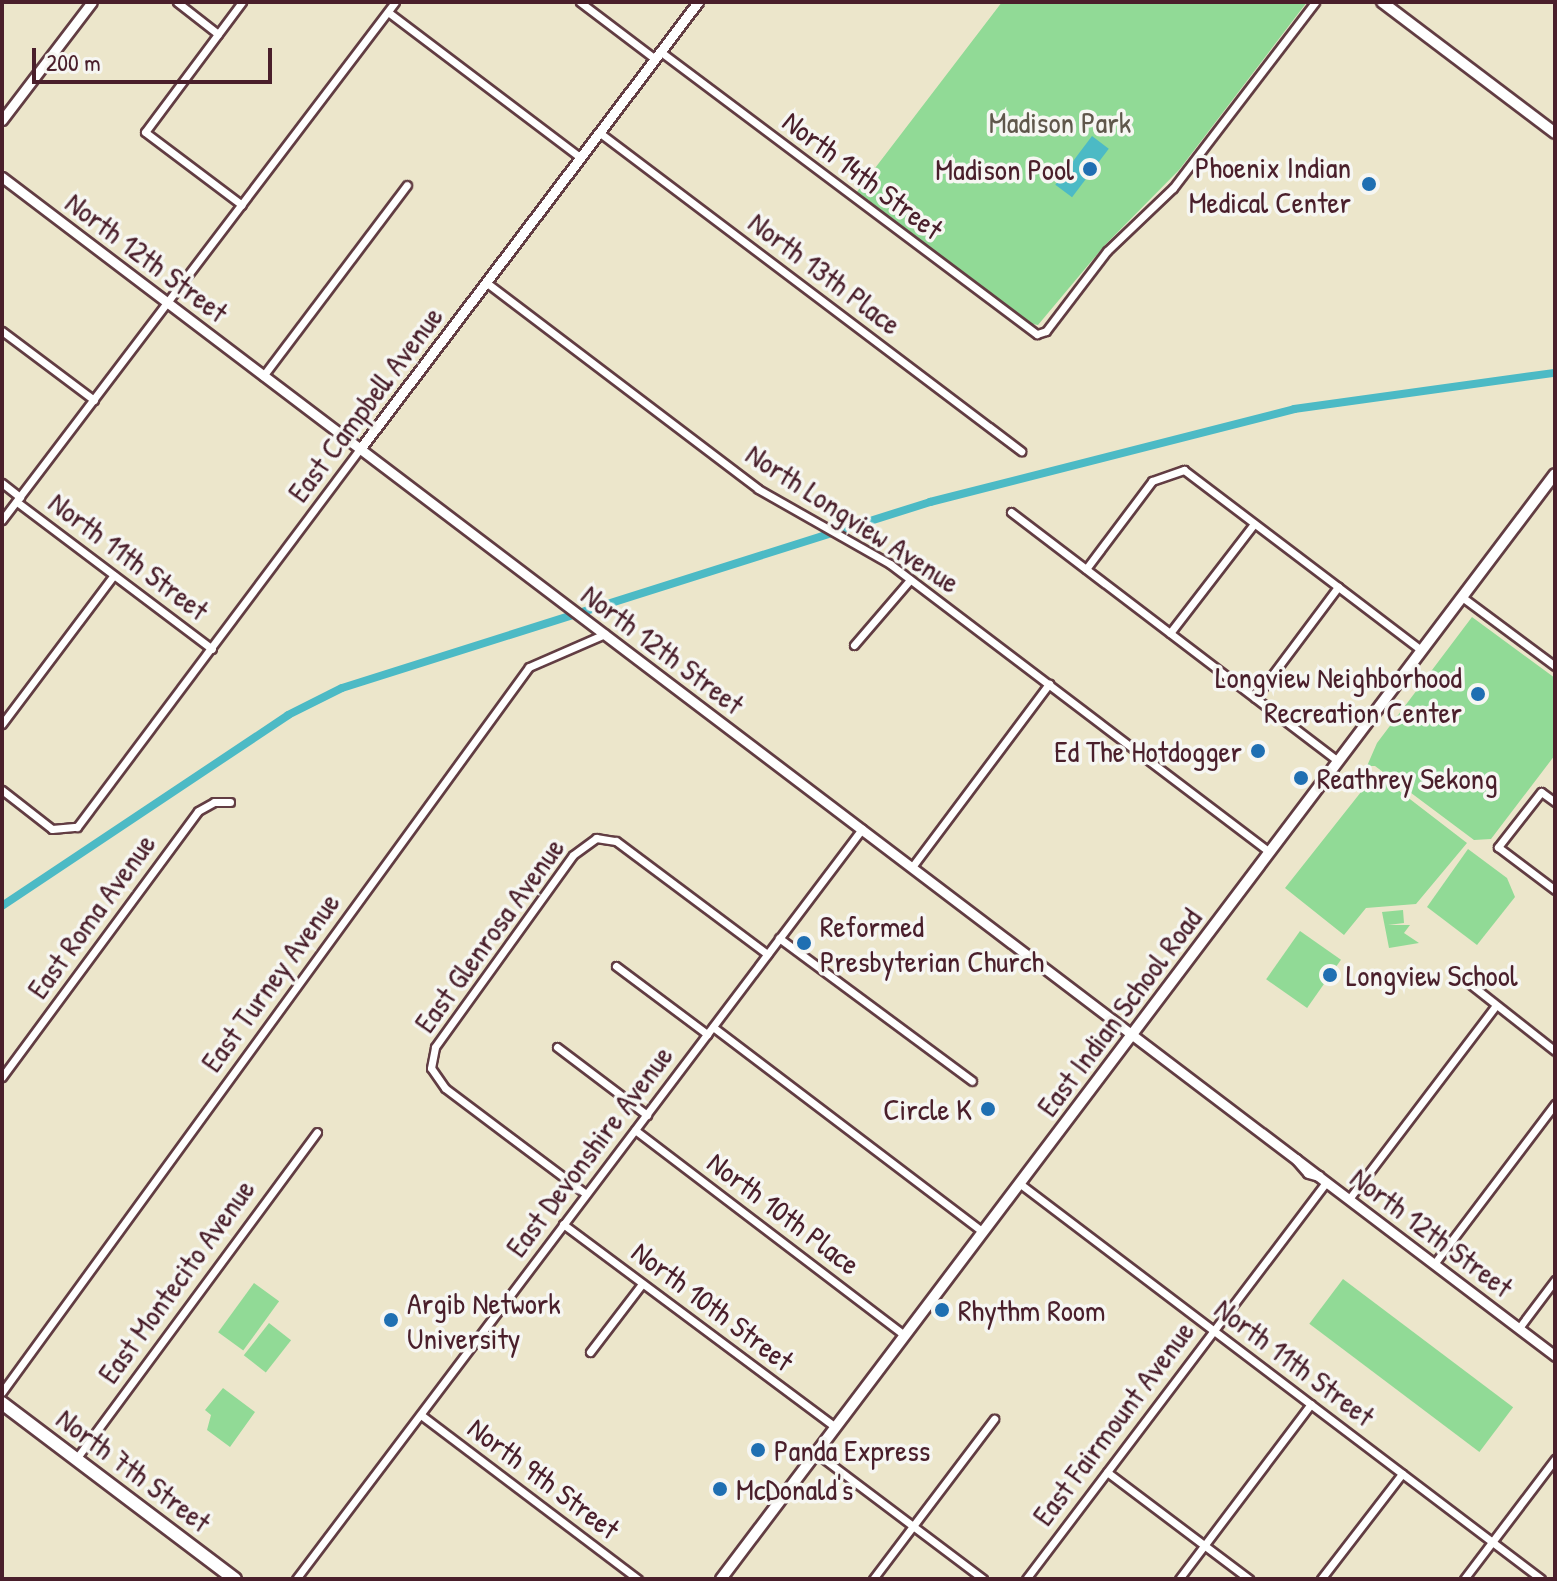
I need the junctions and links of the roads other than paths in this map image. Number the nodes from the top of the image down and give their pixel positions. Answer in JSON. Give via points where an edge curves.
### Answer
{"nodes":[{"id":1,"x":92,"y":2,"type":"edge"},
{"id":2,"x":177,"y":2,"type":"edge"},
{"id":3,"x":242,"y":2,"type":"edge"},
{"id":4,"x":580,"y":2,"type":"edge"},
{"id":5,"x":698,"y":2,"type":"edge"},
{"id":6,"x":1315,"y":2,"type":"edge"},
{"id":7,"x":1382,"y":2,"type":"edge"},
{"id":8,"x":391,"y":5,"type":"edge"},
{"id":9,"x":218,"y":34,"type":"junction"},
{"id":10,"x":658,"y":56,"type":"junction"},
{"id":11,"x":2,"y":120,"type":"edge"},
{"id":12,"x":600,"y":133,"type":"junction"},
{"id":13,"x":1555,"y":133,"type":"edge"},
{"id":14,"x":581,"y":158,"type":"junction"},
{"id":15,"x":2,"y":177,"type":"edge"},
{"id":16,"x":407,"y":185,"type":"dead end"},
{"id":17,"x":242,"y":205,"type":"junction"},
{"id":18,"x":487,"y":283,"type":"junction"},
{"id":19,"x":168,"y":302,"type":"junction"},
{"id":20,"x":2,"y":331,"type":"edge"},
{"id":21,"x":263,"y":376,"type":"junction"},
{"id":22,"x":94,"y":400,"type":"junction"},
{"id":23,"x":360,"y":449,"type":"junction"},
{"id":24,"x":1021,"y":451,"type":"dead end"},
{"id":25,"x":1555,"y":474,"type":"edge"},
{"id":26,"x":2,"y":483,"type":"edge"},
{"id":27,"x":18,"y":499,"type":"junction"},
{"id":28,"x":1011,"y":512,"type":"dead end"},
{"id":29,"x":2,"y":520,"type":"edge"},
{"id":30,"x":1254,"y":524,"type":"junction"},
{"id":31,"x":1086,"y":569,"type":"junction"},
{"id":32,"x":114,"y":575,"type":"junction"},
{"id":33,"x":910,"y":580,"type":"junction"},
{"id":34,"x":1338,"y":587,"type":"junction"},
{"id":35,"x":1462,"y":597,"type":"junction"},
{"id":36,"x":1170,"y":633,"type":"junction"},
{"id":37,"x":605,"y":634,"type":"junction"},
{"id":38,"x":854,"y":645,"type":"dead end"},
{"id":39,"x":212,"y":649,"type":"junction"},
{"id":40,"x":1421,"y":650,"type":"junction"},
{"id":41,"x":1555,"y":666,"type":"edge"},
{"id":42,"x":1049,"y":684,"type":"junction"},
{"id":43,"x":1255,"y":698,"type":"junction"},
{"id":44,"x":2,"y":724,"type":"edge"},
{"id":45,"x":1338,"y":761,"type":"junction"},
{"id":46,"x":2,"y":790,"type":"edge"},
{"id":47,"x":230,"y":802,"type":"dead end"},
{"id":48,"x":1555,"y":802,"type":"edge"},
{"id":49,"x":862,"y":829,"type":"junction"},
{"id":50,"x":1269,"y":852,"type":"junction"},
{"id":51,"x":912,"y":867,"type":"junction"},
{"id":52,"x":1555,"y":890,"type":"edge"},
{"id":53,"x":779,"y":938,"type":"junction"},
{"id":54,"x":767,"y":954,"type":"junction"},
{"id":55,"x":616,"y":966,"type":"dead end"},
{"id":56,"x":1470,"y":984,"type":"dead end"},
{"id":57,"x":1496,"y":1005,"type":"junction"},
{"id":58,"x":710,"y":1031,"type":"junction"},
{"id":59,"x":1132,"y":1036,"type":"junction"},
{"id":60,"x":557,"y":1047,"type":"dead end"},
{"id":61,"x":1555,"y":1051,"type":"edge"},
{"id":62,"x":2,"y":1077,"type":"edge"},
{"id":63,"x":972,"y":1081,"type":"dead end"},
{"id":64,"x":1555,"y":1104,"type":"edge"},
{"id":65,"x":647,"y":1115,"type":"junction"},
{"id":66,"x":635,"y":1130,"type":"junction"},
{"id":67,"x":317,"y":1132,"type":"dead end"},
{"id":68,"x":1322,"y":1179,"type":"junction"},
{"id":69,"x":1019,"y":1183,"type":"junction"},
{"id":70,"x":586,"y":1194,"type":"junction"},
{"id":71,"x":1349,"y":1199,"type":"junction"},
{"id":72,"x":563,"y":1224,"type":"junction"},
{"id":73,"x":983,"y":1232,"type":"junction"},
{"id":74,"x":1434,"y":1264,"type":"junction"},
{"id":75,"x":1555,"y":1280,"type":"edge"},
{"id":76,"x":642,"y":1284,"type":"junction"},
{"id":77,"x":1519,"y":1328,"type":"junction"},
{"id":78,"x":1214,"y":1330,"type":"junction"},
{"id":79,"x":904,"y":1335,"type":"junction"},
{"id":80,"x":590,"y":1352,"type":"dead end"},
{"id":81,"x":1555,"y":1356,"type":"edge"},
{"id":82,"x":2,"y":1392,"type":"edge"},
{"id":83,"x":2,"y":1403,"type":"edge"},
{"id":84,"x":1311,"y":1404,"type":"junction"},
{"id":85,"x":421,"y":1415,"type":"junction"},
{"id":86,"x":994,"y":1419,"type":"dead end"},
{"id":87,"x":835,"y":1427,"type":"junction"},
{"id":88,"x":816,"y":1453,"type":"junction"},
{"id":89,"x":76,"y":1459,"type":"junction"},
{"id":90,"x":1555,"y":1459,"type":"edge"},
{"id":91,"x":1107,"y":1472,"type":"junction"},
{"id":92,"x":1402,"y":1474,"type":"junction"},
{"id":93,"x":912,"y":1527,"type":"junction"},
{"id":94,"x":1492,"y":1543,"type":"junction"},
{"id":95,"x":1204,"y":1545,"type":"junction"},
{"id":96,"x":235,"y":1579,"type":"edge"},
{"id":97,"x":296,"y":1579,"type":"edge"},
{"id":98,"x":638,"y":1579,"type":"edge"},
{"id":99,"x":721,"y":1579,"type":"edge"},
{"id":100,"x":873,"y":1579,"type":"edge"},
{"id":101,"x":983,"y":1579,"type":"edge"},
{"id":102,"x":1026,"y":1579,"type":"edge"},
{"id":103,"x":1179,"y":1579,"type":"edge"},
{"id":104,"x":1249,"y":1579,"type":"edge"},
{"id":105,"x":1321,"y":1579,"type":"edge"},
{"id":106,"x":1464,"y":1579,"type":"edge"},
{"id":107,"x":1541,"y":1579,"type":"edge"}],
"edges":[{"from":1,"to":11,"type":"street"},
{"from":2,"to":9,"type":"street"},
{"from":3,"to":9,"type":"street"},
{"from":4,"to":10,"type":"street","name":"North 14th Street"},
{"from":5,"to":10,"type":"street","name":"East Campbell Avenue"},
{"from":6,"to":10,"type":"street","name":"North 14th Street","via":[[1173,188],[1107,251],[1046,331],[1037,334]]},
{"from":7,"to":13,"type":"main road"},
{"from":8,"to":14,"type":"street"},
{"from":8,"to":17,"type":"street"},
{"from":9,"to":17,"type":"street","via":[[145,132]]},
{"from":10,"to":12,"type":"street","name":"East Campbell Avenue"},
{"from":12,"to":14,"type":"street","name":"East Campbell Avenue"},
{"from":12,"to":24,"type":"street","name":"North 13th Place"},
{"from":14,"to":18,"type":"street","name":"East Campbell Avenue"},
{"from":15,"to":19,"type":"street","name":"North 12th Street"},
{"from":16,"to":21,"type":"street"},
{"from":17,"to":19,"type":"street"},
{"from":18,"to":23,"type":"street","name":"East Campbell Avenue"},
{"from":18,"to":33,"type":"street","name":"North Longview Avenue","via":[[758,489]]},
{"from":19,"to":21,"type":"street","name":"North 12th Street"},
{"from":19,"to":22,"type":"street"},
{"from":20,"to":22,"type":"street"},
{"from":21,"to":23,"type":"street","name":"North 12th Street"},
{"from":22,"to":27,"type":"street"},
{"from":23,"to":37,"type":"street","name":"North 12th Street"},
{"from":23,"to":39,"type":"street","name":"East Campbell Avenue"},
{"from":25,"to":35,"type":"main road","name":"East Indian School Road"},
{"from":26,"to":27,"type":"street","name":"North 11th Street"},
{"from":27,"to":29,"type":"street"},
{"from":27,"to":32,"type":"street","name":"North 11th Street"},
{"from":28,"to":31,"type":"street"},
{"from":30,"to":31,"type":"street","via":[[1184,470],[1152,481]]},
{"from":30,"to":34,"type":"street"},
{"from":30,"to":36,"type":"street"},
{"from":31,"to":36,"type":"street"},
{"from":32,"to":39,"type":"street","name":"North 11th Street"},
{"from":32,"to":44,"type":"street"},
{"from":33,"to":38,"type":"street"},
{"from":33,"to":42,"type":"street","name":"North Longview Avenue"},
{"from":34,"to":40,"type":"street"},
{"from":34,"to":43,"type":"street"},
{"from":35,"to":40,"type":"main road","name":"East Indian School Road"},
{"from":35,"to":41,"type":"street"},
{"from":36,"to":43,"type":"street"},
{"from":37,"to":49,"type":"street","name":"North 12th Street"},
{"from":37,"to":82,"type":"street","name":"East Turney Avenue","via":[[529,667]]},
{"from":39,"to":46,"type":"street","name":"East Campbell Avenue","via":[[77,827],[52,829]]},
{"from":40,"to":45,"type":"main road","name":"East Indian School Road"},
{"from":42,"to":50,"type":"street","name":"North Longview Avenue"},
{"from":42,"to":51,"type":"street"},
{"from":43,"to":45,"type":"street"},
{"from":45,"to":50,"type":"main road","name":"East Indian School Road"},
{"from":47,"to":62,"type":"street","name":"East Roma Avenue","via":[[214,802],[198,811]]},
{"from":48,"to":52,"type":"street","via":[[1541,792],[1498,847]]},
{"from":49,"to":51,"type":"street","name":"North 12th Street"},
{"from":49,"to":53,"type":"street","name":"East Devonshire Avenue"},
{"from":50,"to":59,"type":"main road","name":"East Indian School Road"},
{"from":51,"to":59,"type":"street","name":"North 12th Street"},
{"from":53,"to":54,"type":"street","name":"East Devonshire Avenue"},
{"from":53,"to":63,"type":"street"},
{"from":54,"to":58,"type":"street","name":"East Devonshire Avenue"},
{"from":54,"to":70,"type":"street","name":"East Glenrosa Avenue","via":[[624,846],[596,838],[564,868],[435,1047],[431,1068],[445,1088]]},
{"from":55,"to":58,"type":"street"},
{"from":56,"to":57,"type":"street"},
{"from":57,"to":61,"type":"street"},
{"from":57,"to":71,"type":"street"},
{"from":58,"to":65,"type":"street","name":"East Devonshire Avenue"},
{"from":58,"to":73,"type":"street"},
{"from":59,"to":68,"type":"street","name":"North 12th Street"},
{"from":59,"to":69,"type":"main road","name":"East Indian School Road"},
{"from":60,"to":65,"type":"street"},
{"from":64,"to":74,"type":"street"},
{"from":65,"to":66,"type":"street","name":"East Devonshire Avenue"},
{"from":66,"to":70,"type":"street","name":"East Devonshire Avenue"},
{"from":66,"to":79,"type":"street","name":"North 10th Place"},
{"from":67,"to":89,"type":"street","name":"East Montecito Avenue"},
{"from":68,"to":71,"type":"street","name":"North 12th Street"},
{"from":68,"to":78,"type":"street","name":"East Fairmount Avenue"},
{"from":69,"to":73,"type":"main road","name":"East Indian School Road"},
{"from":69,"to":78,"type":"street","name":"North 11th Street"},
{"from":70,"to":72,"type":"street","name":"East Devonshire Avenue"},
{"from":71,"to":74,"type":"street","name":"North 12th Street"},
{"from":72,"to":76,"type":"street","name":"North 10th Street"},
{"from":72,"to":85,"type":"street","name":"East Devonshire Avenue"},
{"from":73,"to":79,"type":"main road","name":"East Indian School Road"},
{"from":74,"to":77,"type":"street","name":"North 12th Street"},
{"from":75,"to":77,"type":"street"},
{"from":76,"to":80,"type":"street"},
{"from":76,"to":87,"type":"street","name":"North 10th Street"},
{"from":77,"to":81,"type":"street","name":"North 12th Street"},
{"from":78,"to":84,"type":"street","name":"North 11th Street"},
{"from":78,"to":91,"type":"street","name":"East Fairmount Avenue"},
{"from":79,"to":87,"type":"main road","name":"East Indian School Road"},
{"from":83,"to":89,"type":"main road","name":"North 7th Street"},
{"from":84,"to":92,"type":"street","name":"North 11th Street"},
{"from":84,"to":95,"type":"street"},
{"from":85,"to":97,"type":"street","name":"East Devonshire Avenue"},
{"from":85,"to":98,"type":"street","name":"North 9th Street"},
{"from":86,"to":93,"type":"street"},
{"from":87,"to":88,"type":"main road","name":"East Indian School Road"},
{"from":88,"to":93,"type":"street"},
{"from":88,"to":99,"type":"main road","name":"East Indian School Road"},
{"from":89,"to":96,"type":"main road","name":"North 7th Street"},
{"from":90,"to":94,"type":"street"},
{"from":91,"to":95,"type":"street"},
{"from":91,"to":102,"type":"street","name":"East Fairmount Avenue"},
{"from":92,"to":94,"type":"street","name":"North 11th Street"},
{"from":92,"to":105,"type":"street"},
{"from":93,"to":100,"type":"street"},
{"from":93,"to":101,"type":"street"},
{"from":94,"to":106,"type":"street"},
{"from":94,"to":107,"type":"street","name":"North 11th Street"},
{"from":95,"to":103,"type":"street"},
{"from":95,"to":104,"type":"street"}]}
